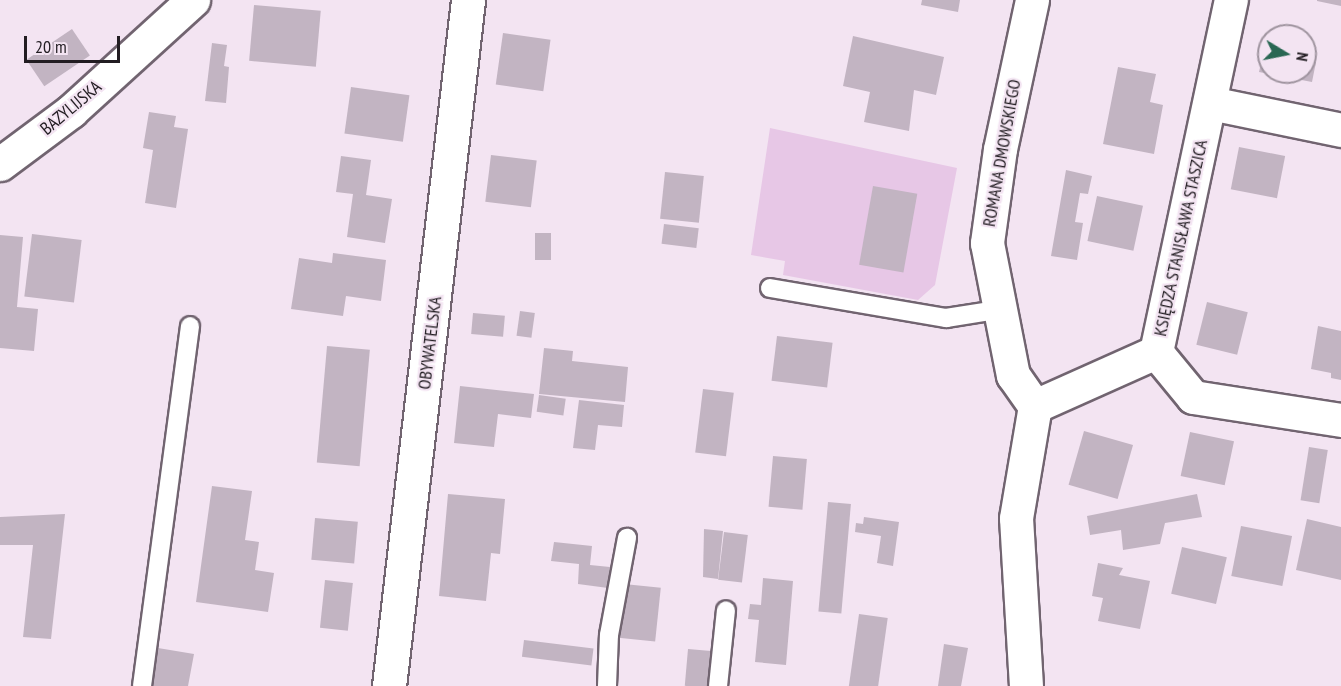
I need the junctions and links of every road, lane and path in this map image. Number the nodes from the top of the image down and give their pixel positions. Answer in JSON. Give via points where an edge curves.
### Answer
{"nodes":[{"id":1,"x":193,"y":0,"type":"edge"},
{"id":2,"x":468,"y":0,"type":"edge"},
{"id":3,"x":1032,"y":0,"type":"edge"},
{"id":4,"x":1231,"y":0,"type":"edge"},
{"id":5,"x":1210,"y":103,"type":"junction"},
{"id":6,"x":1341,"y":130,"type":"edge"},
{"id":7,"x":0,"y":164,"type":"edge"},
{"id":8,"x":770,"y":288,"type":"dead end"},
{"id":9,"x":997,"y":310,"type":"junction"},
{"id":10,"x":190,"y":326,"type":"dead end"},
{"id":11,"x":1156,"y":352,"type":"junction"},
{"id":12,"x":1035,"y":406,"type":"junction"},
{"id":13,"x":1341,"y":420,"type":"edge"},
{"id":14,"x":627,"y":538,"type":"dead end"},
{"id":15,"x":726,"y":610,"type":"dead end"},
{"id":16,"x":142,"y":686,"type":"edge"},
{"id":17,"x":389,"y":686,"type":"edge"},
{"id":18,"x":607,"y":686,"type":"edge"},
{"id":19,"x":718,"y":686,"type":"edge"},
{"id":20,"x":1026,"y":686,"type":"edge"}],
"edges":[{"from":1,"to":7,"type":"street","name":"BAZYLIJSKA","via":[[71,111]]},
{"from":2,"to":17,"type":"street","name":"OBYWATELSKA"},
{"from":3,"to":9,"type":"street","name":"ROMANA DMOWSKIEGO","via":[[1000,149],[987,243]]},
{"from":4,"to":5,"type":"street","name":"KSIĘDZA STANISŁAWA STASZICA"},
{"from":5,"to":6,"type":"street"},
{"from":5,"to":11,"type":"street","name":"KSIĘDZA STANISŁAWA STASZICA"},
{"from":8,"to":9,"type":"lane","via":[[946,318]]},
{"from":9,"to":12,"type":"street","name":"ROMANA DMOWSKIEGO","via":[[1012,375]]},
{"from":10,"to":16,"type":"lane"},
{"from":11,"to":12,"type":"street","name":"KSIĘDZA STANISŁAWA STASZICA"},
{"from":11,"to":13,"type":"street","via":[[1193,397]]},
{"from":12,"to":20,"type":"street","via":[[1016,518]]},
{"from":14,"to":18,"type":"lane","via":[[609,635]]},
{"from":15,"to":19,"type":"lane"}]}
